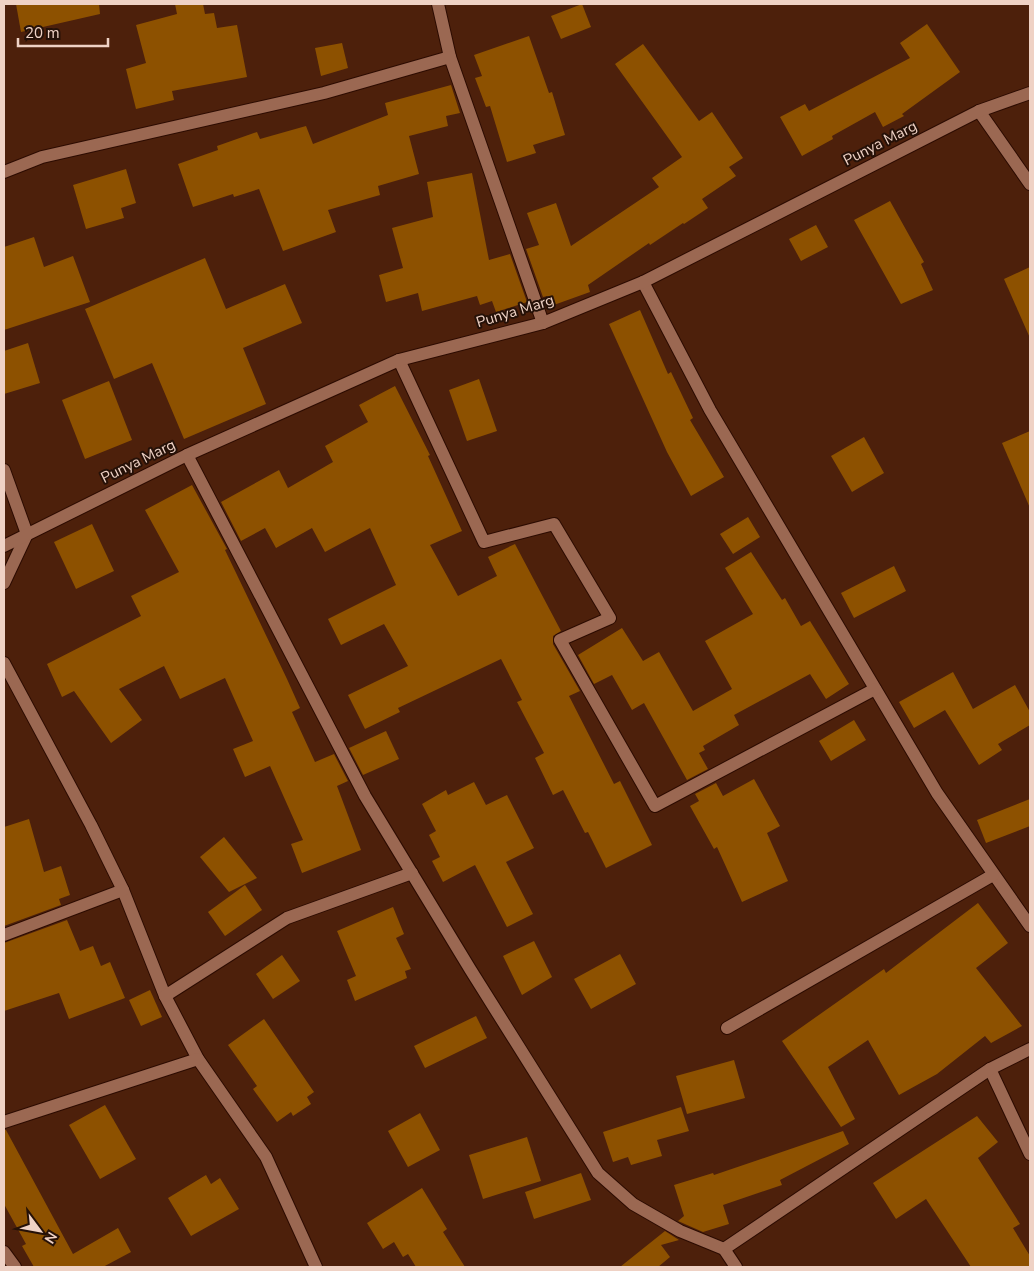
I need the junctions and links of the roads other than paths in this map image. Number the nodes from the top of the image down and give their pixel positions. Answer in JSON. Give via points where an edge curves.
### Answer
{"nodes":[{"id":1,"x":438,"y":4,"type":"edge"},
{"id":2,"x":450,"y":57,"type":"junction"},
{"id":3,"x":1030,"y":93,"type":"edge"},
{"id":4,"x":979,"y":111,"type":"junction"},
{"id":5,"x":4,"y":172,"type":"edge"},
{"id":6,"x":1030,"y":184,"type":"edge"},
{"id":7,"x":643,"y":282,"type":"junction"},
{"id":8,"x":543,"y":323,"type":"junction"},
{"id":9,"x":399,"y":360,"type":"junction"},
{"id":10,"x":187,"y":455,"type":"junction"},
{"id":11,"x":4,"y":470,"type":"edge"},
{"id":12,"x":27,"y":534,"type":"junction"},
{"id":13,"x":4,"y":546,"type":"edge"},
{"id":14,"x":4,"y":583,"type":"edge"},
{"id":15,"x":4,"y":664,"type":"edge"},
{"id":16,"x":875,"y":689,"type":"junction"},
{"id":17,"x":412,"y":872,"type":"junction"},
{"id":18,"x":993,"y":875,"type":"junction"},
{"id":19,"x":123,"y":890,"type":"junction"},
{"id":20,"x":1030,"y":926,"type":"edge"},
{"id":21,"x":4,"y":935,"type":"edge"},
{"id":22,"x":165,"y":996,"type":"junction"},
{"id":23,"x":727,"y":1028,"type":"dead end"},
{"id":24,"x":1030,"y":1049,"type":"edge"},
{"id":25,"x":198,"y":1059,"type":"junction"},
{"id":26,"x":990,"y":1069,"type":"junction"},
{"id":27,"x":4,"y":1122,"type":"edge"},
{"id":28,"x":1030,"y":1154,"type":"edge"},
{"id":29,"x":724,"y":1249,"type":"junction"},
{"id":30,"x":4,"y":1252,"type":"edge"},
{"id":31,"x":15,"y":1267,"type":"edge"},
{"id":32,"x":316,"y":1267,"type":"edge"},
{"id":33,"x":736,"y":1267,"type":"edge"}],
"edges":[{"from":1,"to":2,"type":"street"},
{"from":2,"to":5,"type":"street","via":[[324,93],[42,157]]},
{"from":2,"to":8,"type":"street"},
{"from":3,"to":4,"type":"street","name":"Punya Marg"},
{"from":4,"to":6,"type":"street"},
{"from":4,"to":7,"type":"street","name":"Punya Marg"},
{"from":7,"to":8,"type":"street","name":"Punya Marg"},
{"from":7,"to":16,"type":"street","via":[[710,410]]},
{"from":8,"to":9,"type":"street","name":"Punya Marg"},
{"from":9,"to":10,"type":"street","name":"Punya Marg"},
{"from":9,"to":16,"type":"street","via":[[484,542],[554,524],[610,618],[560,640],[654,806]]},
{"from":10,"to":12,"type":"street","name":"Punya Marg"},
{"from":10,"to":17,"type":"street","via":[[366,796]]},
{"from":11,"to":12,"type":"street"},
{"from":12,"to":13,"type":"street","name":"Punya Marg"},
{"from":12,"to":14,"type":"street"},
{"from":15,"to":19,"type":"street"},
{"from":16,"to":18,"type":"street","via":[[937,793]]},
{"from":17,"to":22,"type":"street","via":[[287,918]]},
{"from":17,"to":29,"type":"street","via":[[598,1172],[633,1204],[680,1231]]},
{"from":18,"to":20,"type":"street"},
{"from":18,"to":23,"type":"street"},
{"from":19,"to":21,"type":"street"},
{"from":19,"to":22,"type":"street"},
{"from":22,"to":25,"type":"street"},
{"from":24,"to":26,"type":"street"},
{"from":25,"to":27,"type":"street"},
{"from":25,"to":32,"type":"street","via":[[266,1157]]},
{"from":26,"to":28,"type":"street"},
{"from":26,"to":29,"type":"street"},
{"from":29,"to":33,"type":"street"},
{"from":30,"to":31,"type":"street"}]}
